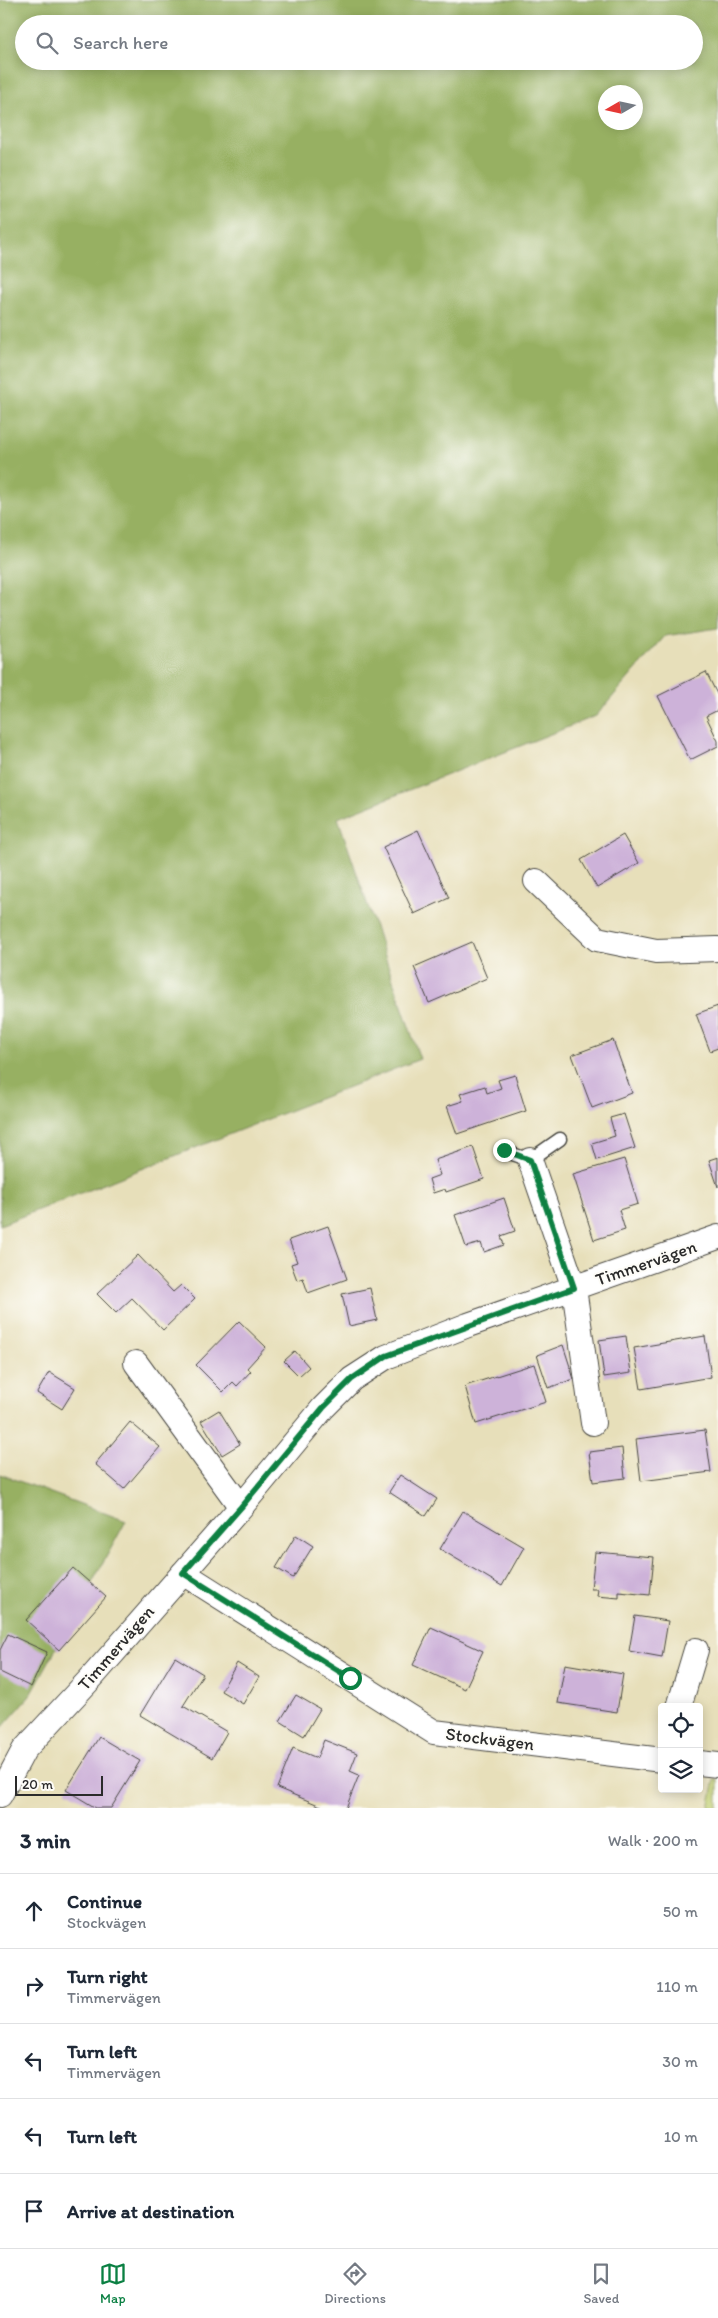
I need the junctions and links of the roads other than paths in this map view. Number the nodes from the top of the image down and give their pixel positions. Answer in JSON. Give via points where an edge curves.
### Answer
{"nodes":[{"id":1,"x":536,"y":882,"type":"dead end"},
{"id":2,"x":718,"y":949,"type":"edge"},
{"id":3,"x":560,"y":1139,"type":"dead end"},
{"id":4,"x":504,"y":1150,"type":"dead end"},
{"id":5,"x":530,"y":1160,"type":"junction"},
{"id":6,"x":718,"y":1237,"type":"edge"},
{"id":7,"x":574,"y":1288,"type":"junction"},
{"id":8,"x":136,"y":1363,"type":"dead end"},
{"id":9,"x":593,"y":1423,"type":"dead end"},
{"id":10,"x":241,"y":1507,"type":"junction"},
{"id":11,"x":183,"y":1573,"type":"junction"},
{"id":12,"x":696,"y":1650,"type":"dead end"},
{"id":13,"x":680,"y":1703,"type":"edge"},
{"id":14,"x":658,"y":1760,"type":"edge"},
{"id":15,"x":703,"y":1764,"type":"edge"},
{"id":16,"x":718,"y":1765,"type":"edge"},
{"id":17,"x":0,"y":1795,"type":"edge"}],
"edges":[{"from":1,"to":2,"type":"street","via":[[597,939],[656,951]]},
{"from":3,"to":5,"type":"lane"},
{"from":4,"to":5,"type":"lane"},
{"from":5,"to":7,"type":"street","name":"Timmervägen"},
{"from":6,"to":7,"type":"street","name":"Timmervägen"},
{"from":7,"to":9,"type":"street","name":"Timmervägen"},
{"from":7,"to":10,"type":"street","name":"Timmervägen","via":[[386,1356],[352,1379],[323,1408]]},
{"from":8,"to":10,"type":"street"},
{"from":10,"to":11,"type":"street","name":"Timmervägen"},
{"from":11,"to":14,"type":"street","name":"Stockvägen","via":[[434,1732]]},
{"from":11,"to":17,"type":"street","name":"Timmervägen","via":[[24,1750]]},
{"from":12,"to":13,"type":"street"},
{"from":15,"to":16,"type":"street"}]}
